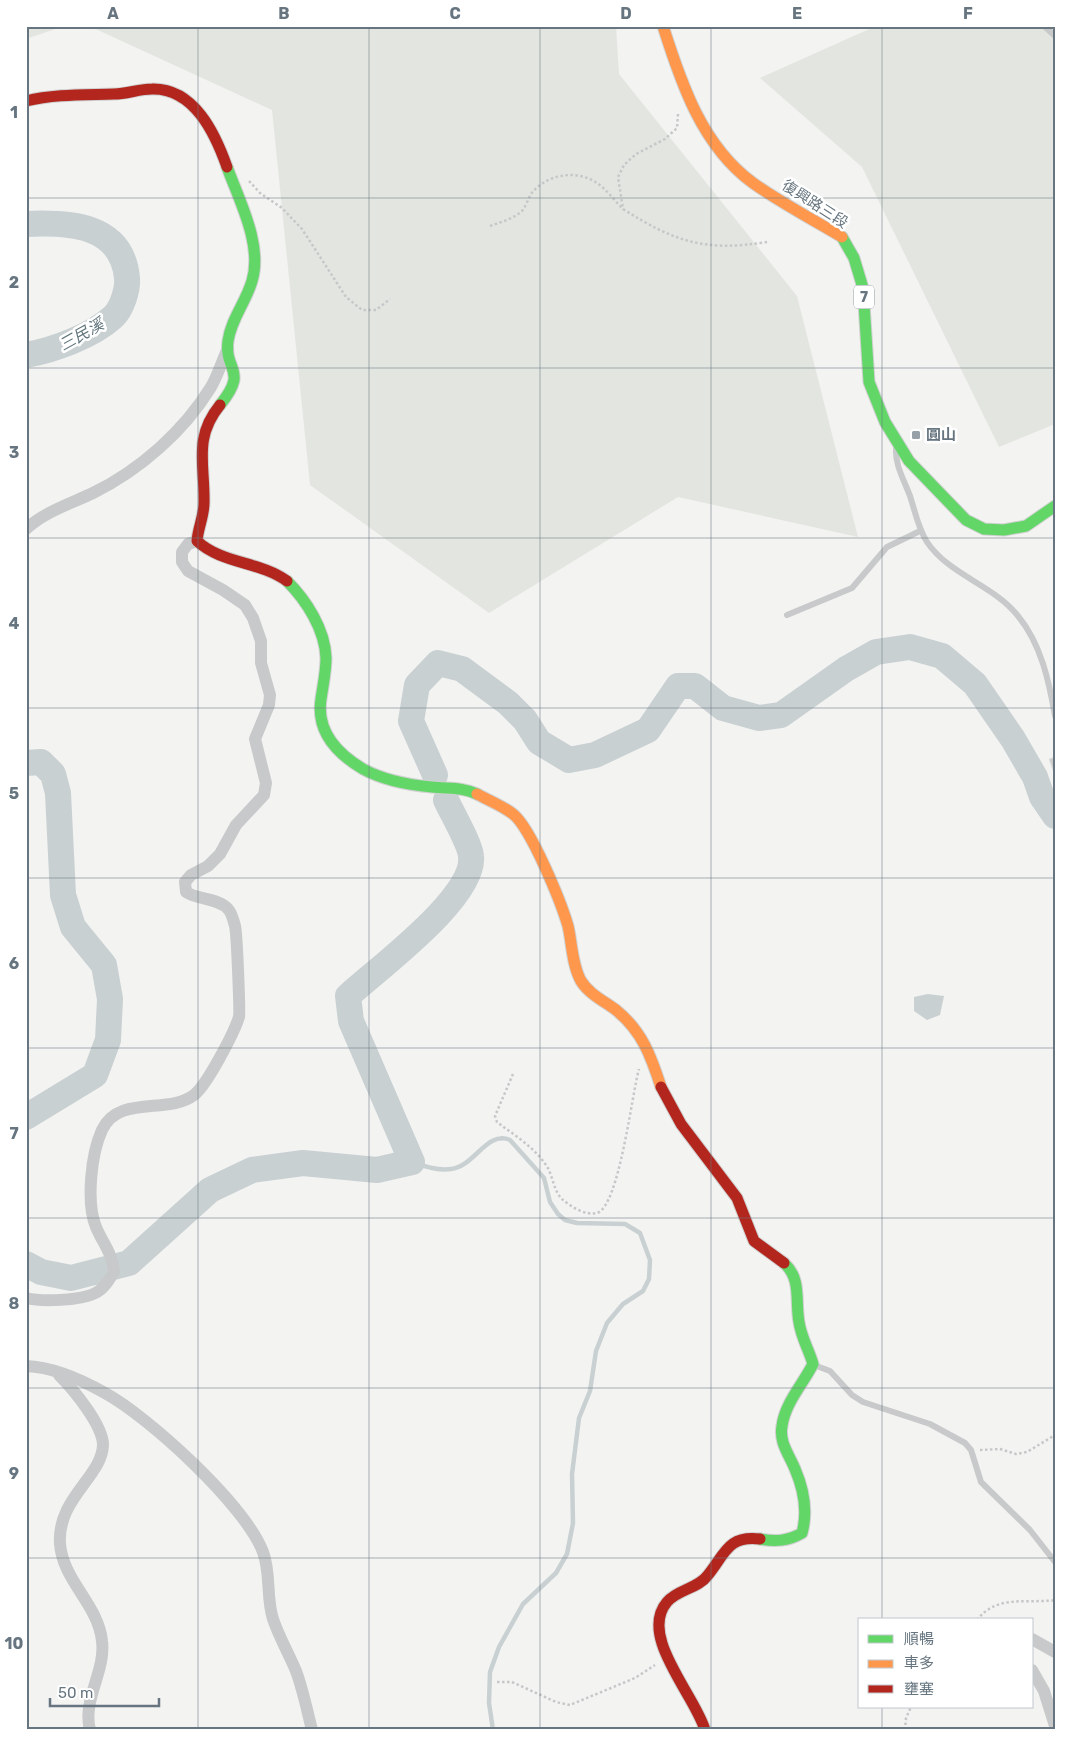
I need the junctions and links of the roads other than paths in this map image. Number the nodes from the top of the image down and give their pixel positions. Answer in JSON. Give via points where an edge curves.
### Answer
{"nodes":[{"id":1,"x":663,"y":26,"type":"edge"},
{"id":2,"x":1044,"y":26,"type":"edge"},
{"id":3,"x":1055,"y":36,"type":"edge"},
{"id":4,"x":26,"y":101,"type":"edge"},
{"id":5,"x":228,"y":348,"type":"junction"},
{"id":6,"x":896,"y":442,"type":"junction"},
{"id":7,"x":1055,"y":506,"type":"edge"},
{"id":8,"x":26,"y":529,"type":"edge"},
{"id":9,"x":920,"y":531,"type":"junction"},
{"id":10,"x":197,"y":541,"type":"junction"},
{"id":11,"x":787,"y":614,"type":"dead end"},
{"id":12,"x":1055,"y":716,"type":"edge"},
{"id":13,"x":26,"y":1298,"type":"edge"},
{"id":14,"x":813,"y":1364,"type":"junction"},
{"id":15,"x":26,"y":1366,"type":"edge"},
{"id":16,"x":58,"y":1373,"type":"junction"},
{"id":17,"x":1055,"y":1562,"type":"edge"},
{"id":18,"x":1034,"y":1640,"type":"edge"},
{"id":19,"x":1055,"y":1652,"type":"edge"},
{"id":20,"x":1034,"y":1674,"type":"edge"},
{"id":21,"x":1055,"y":1726,"type":"edge"},
{"id":22,"x":90,"y":1730,"type":"edge"},
{"id":23,"x":312,"y":1730,"type":"edge"},
{"id":24,"x":705,"y":1730,"type":"edge"}],
"edges":[{"from":1,"to":6,"type":"street","name":"復興路三段","number":"7","via":[[680,80],[694,110],[720,150],[752,182],[842,237],[854,258],[863,288],[869,382]]},
{"from":2,"to":3,"type":"lane"},
{"from":4,"to":5,"type":"street","via":[[51,94],[118,94],[154,89],[182,97],[193,106],[224,155],[255,248],[252,284],[232,327]]},
{"from":5,"to":8,"type":"street","via":[[212,385],[189,419],[133,470],[52,510]]},
{"from":5,"to":10,"type":"street","via":[[235,378],[206,426],[201,445],[204,513]]},
{"from":6,"to":7,"type":"street","name":"復興路三段","number":"7","via":[[909,461],[966,520],[984,529],[1026,526]]},
{"from":6,"to":9,"type":"lane","via":[[895,460]]},
{"from":9,"to":11,"type":"lane","via":[[887,547],[852,588]]},
{"from":9,"to":12,"type":"lane","via":[[941,559],[1019,616],[1045,668]]},
{"from":10,"to":13,"type":"street","via":[[188,544],[182,552],[182,562],[188,571],[245,606],[253,618],[261,641],[261,662],[270,695],[255,738],[266,783],[264,795],[236,825],[220,854],[185,882],[186,892],[193,897],[228,908],[235,926],[240,1015],[219,1057],[195,1094],[183,1102],[123,1111],[112,1117],[102,1130],[91,1183],[91,1212],[112,1257],[114,1272],[99,1292],[75,1299]]},
{"from":10,"to":14,"type":"street","via":[[201,547],[214,553],[268,570],[296,589],[322,637],[326,655],[319,719],[331,743],[357,768],[375,777],[468,790],[519,820],[568,924],[578,975],[583,984],[618,1011],[646,1044],[655,1062],[665,1098],[738,1200],[757,1246],[794,1273],[798,1317]]},
{"from":14,"to":17,"type":"lane","via":[[830,1372],[863,1402],[930,1424],[965,1443],[971,1450],[981,1482],[1030,1530]]},
{"from":14,"to":24,"type":"street","via":[[785,1413],[781,1434],[801,1482],[806,1512],[802,1533],[779,1543],[737,1540],[727,1547],[700,1584],[666,1603],[660,1613],[659,1625],[667,1657],[700,1712]]},
{"from":15,"to":16,"type":"street"},
{"from":16,"to":22,"type":"street","via":[[78,1394],[103,1443],[102,1453],[72,1499],[61,1523],[60,1545],[65,1567],[90,1605],[102,1638],[103,1652],[88,1714]]},
{"from":16,"to":23,"type":"street","via":[[105,1393],[162,1434],[198,1467],[253,1533],[264,1553],[268,1599],[274,1620],[297,1674]]},
{"from":18,"to":19,"type":"street"},
{"from":20,"to":21,"type":"street","via":[[1044,1691]]}]}
